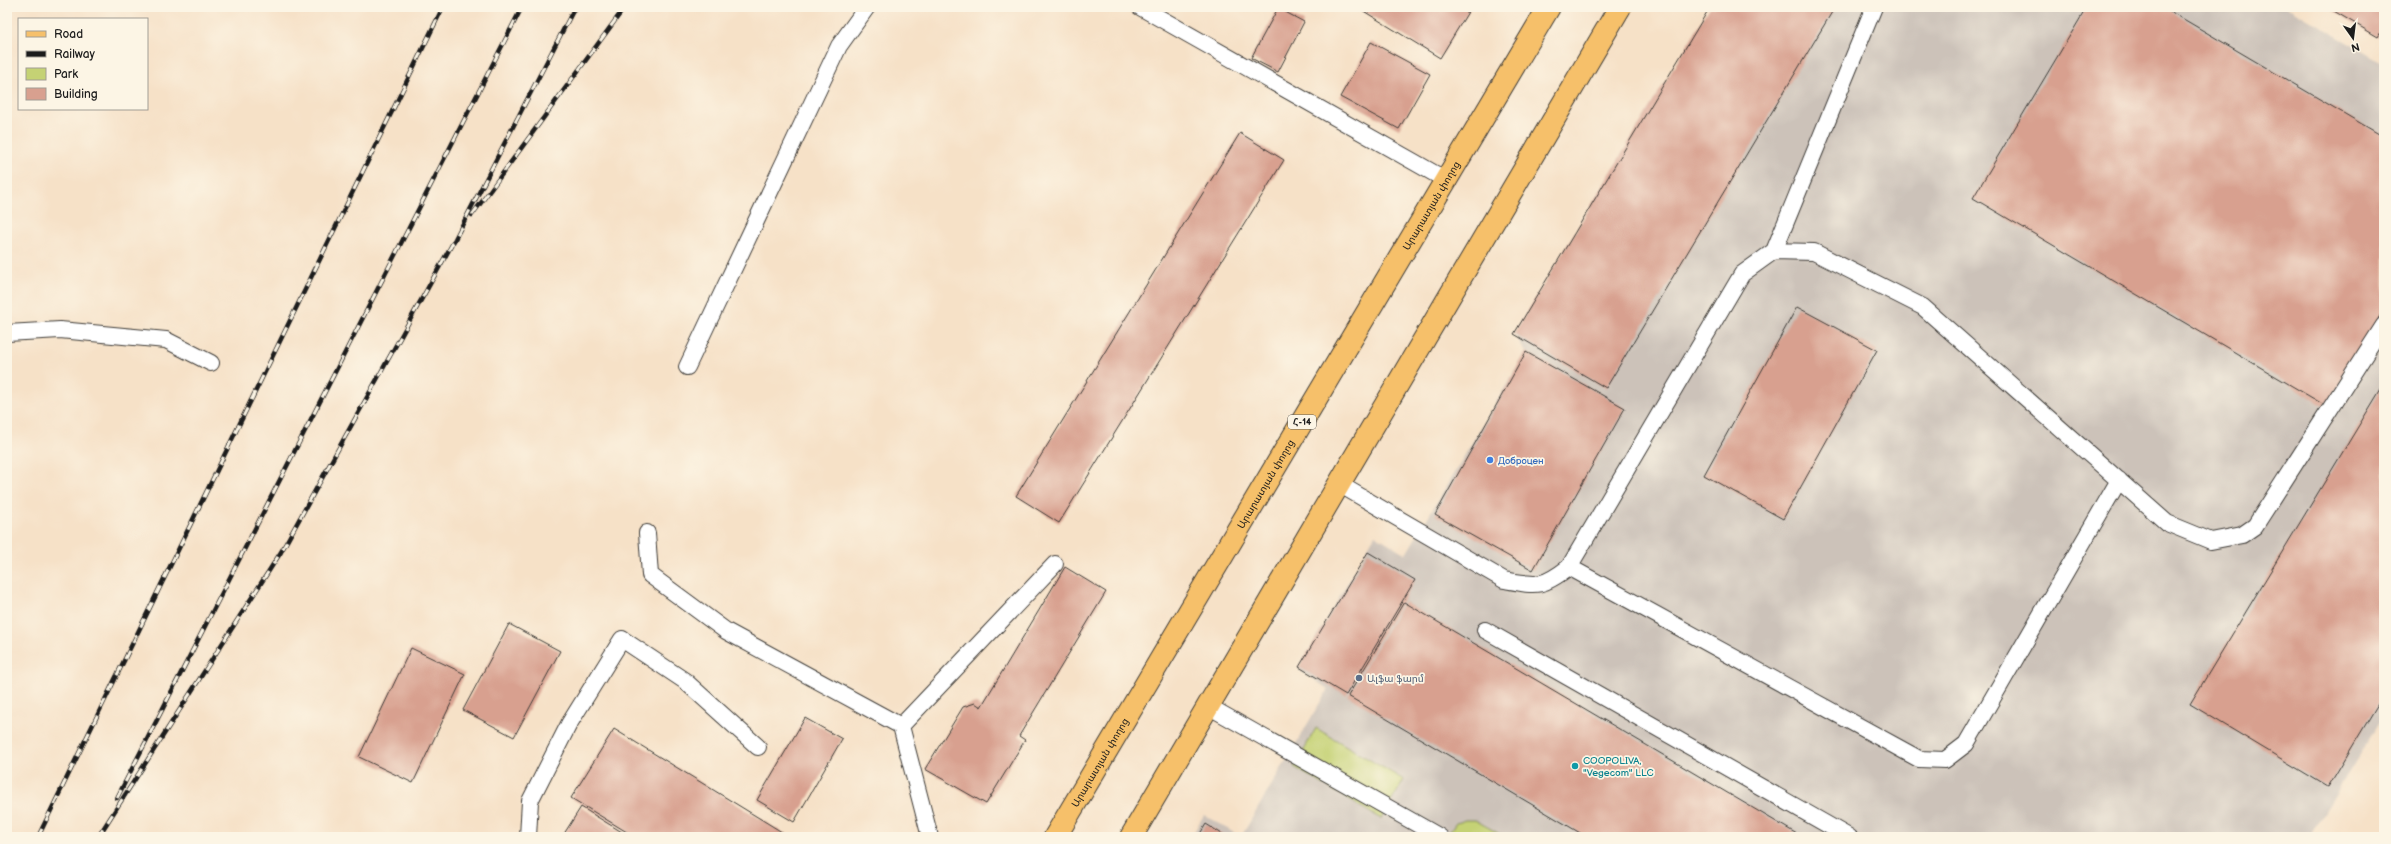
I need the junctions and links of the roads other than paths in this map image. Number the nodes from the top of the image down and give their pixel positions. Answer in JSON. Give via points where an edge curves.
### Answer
{"nodes":[{"id":1,"x":867,"y":7,"type":"edge"},
{"id":2,"x":1140,"y":7,"type":"edge"},
{"id":3,"x":1549,"y":7,"type":"edge"},
{"id":4,"x":1620,"y":7,"type":"edge"},
{"id":5,"x":1874,"y":7,"type":"edge"},
{"id":6,"x":1446,"y":180,"type":"junction"},
{"id":7,"x":1774,"y":251,"type":"junction"},
{"id":8,"x":2384,"y":325,"type":"edge"},
{"id":9,"x":7,"y":333,"type":"edge"},
{"id":10,"x":211,"y":363,"type":"dead end"},
{"id":11,"x":687,"y":367,"type":"dead end"},
{"id":12,"x":2119,"y":480,"type":"junction"},
{"id":13,"x":1339,"y":484,"type":"junction"},
{"id":14,"x":647,"y":533,"type":"dead end"},
{"id":15,"x":1055,"y":564,"type":"dead end"},
{"id":16,"x":1569,"y":566,"type":"junction"},
{"id":17,"x":1485,"y":630,"type":"dead end"},
{"id":18,"x":1208,"y":706,"type":"junction"},
{"id":19,"x":901,"y":726,"type":"junction"},
{"id":20,"x":758,"y":747,"type":"dead end"},
{"id":21,"x":528,"y":837,"type":"edge"},
{"id":22,"x":930,"y":837,"type":"edge"},
{"id":23,"x":1055,"y":837,"type":"edge"},
{"id":24,"x":1131,"y":837,"type":"edge"},
{"id":25,"x":1440,"y":837,"type":"edge"},
{"id":26,"x":1849,"y":837,"type":"edge"}],
"edges":[{"from":1,"to":11,"type":"lane","via":[[839,46]]},
{"from":2,"to":6,"type":"lane"},
{"from":3,"to":6,"type":"main road","name":"Արարատյան փողոց","number":"Հ-14"},
{"from":4,"to":13,"type":"main road"},
{"from":5,"to":7,"type":"lane"},
{"from":6,"to":23,"type":"main road","name":"Արարատյան փողոց","number":"Հ-14"},
{"from":7,"to":12,"type":"lane","via":[[1814,252],[1923,307]]},
{"from":7,"to":16,"type":"lane","via":[[1742,274]]},
{"from":8,"to":12,"type":"lane","via":[[2255,526],[2242,535],[2211,541],[2167,523]]},
{"from":9,"to":10,"type":"lane","via":[[60,330],[166,340]]},
{"from":12,"to":16,"type":"lane","via":[[1966,744],[1945,760],[1919,760]]},
{"from":13,"to":16,"type":"lane","via":[[1504,580],[1534,585],[1551,581]]},
{"from":13,"to":18,"type":"main road"},
{"from":14,"to":19,"type":"lane","via":[[650,575],[726,631]]},
{"from":15,"to":19,"type":"lane"},
{"from":17,"to":26,"type":"lane"},
{"from":18,"to":24,"type":"main road"},
{"from":18,"to":25,"type":"lane"},
{"from":19,"to":22,"type":"lane"},
{"from":20,"to":21,"type":"lane","via":[[685,681],[622,639],[569,724],[530,801]]}]}
